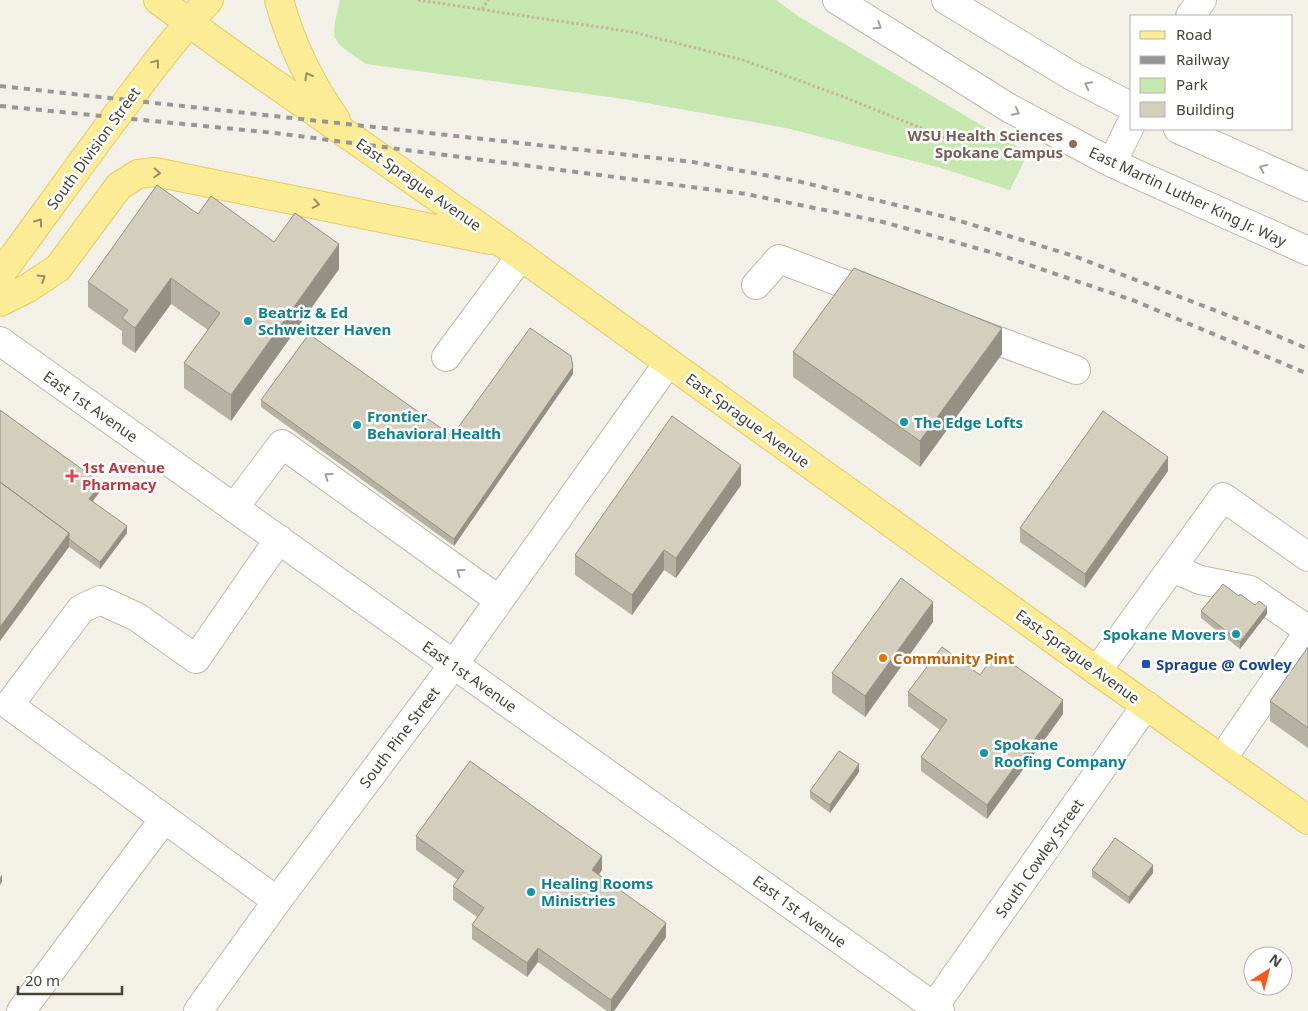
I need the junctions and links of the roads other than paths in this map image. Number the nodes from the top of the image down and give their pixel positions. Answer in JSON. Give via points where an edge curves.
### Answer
{"nodes":[{"id":1,"x":158,"y":0,"type":"edge"},
{"id":2,"x":209,"y":0,"type":"edge"},
{"id":3,"x":279,"y":0,"type":"edge"},
{"id":4,"x":837,"y":0,"type":"edge"},
{"id":5,"x":946,"y":0,"type":"edge"},
{"id":6,"x":1202,"y":0,"type":"edge"},
{"id":7,"x":1191,"y":15,"type":"edge"},
{"id":8,"x":188,"y":22,"type":"junction"},
{"id":9,"x":1130,"y":106,"type":"edge"},
{"id":10,"x":1130,"y":126,"type":"edge"},
{"id":11,"x":1180,"y":130,"type":"edge"},
{"id":12,"x":344,"y":132,"type":"junction"},
{"id":13,"x":1112,"y":163,"type":"junction"},
{"id":14,"x":1308,"y":187,"type":"edge"},
{"id":15,"x":511,"y":249,"type":"junction"},
{"id":16,"x":1308,"y":251,"type":"edge"},
{"id":17,"x":0,"y":275,"type":"edge"},
{"id":18,"x":756,"y":285,"type":"dead end"},
{"id":19,"x":0,"y":302,"type":"edge"},
{"id":20,"x":899,"y":304,"type":"edge"},
{"id":21,"x":946,"y":322,"type":"edge"},
{"id":22,"x":0,"y":341,"type":"edge"},
{"id":23,"x":446,"y":357,"type":"dead end"},
{"id":24,"x":668,"y":363,"type":"junction"},
{"id":25,"x":1076,"y":370,"type":"dead end"},
{"id":26,"x":234,"y":508,"type":"junction"},
{"id":27,"x":278,"y":539,"type":"junction"},
{"id":28,"x":1308,"y":557,"type":"edge"},
{"id":29,"x":1172,"y":568,"type":"junction"},
{"id":30,"x":499,"y":600,"type":"junction"},
{"id":31,"x":1308,"y":632,"type":"edge"},
{"id":32,"x":454,"y":664,"type":"junction"},
{"id":33,"x":1097,"y":671,"type":"junction"},
{"id":34,"x":1146,"y":705,"type":"junction"},
{"id":35,"x":4,"y":708,"type":"edge"},
{"id":36,"x":1222,"y":759,"type":"junction"},
{"id":37,"x":164,"y":819,"type":"junction"},
{"id":38,"x":1308,"y":820,"type":"edge"},
{"id":39,"x":277,"y":901,"type":"junction"},
{"id":40,"x":935,"y":1010,"type":"edge"},
{"id":41,"x":21,"y":1011,"type":"edge"},
{"id":42,"x":198,"y":1011,"type":"edge"}],
"edges":[{"from":1,"to":8,"type":"main road","name":"East Sprague Avenue"},
{"from":2,"to":8,"type":"main road","name":"South Division Street"},
{"from":12,"to":3,"type":"main road","one_way":true,"via":[[302,64]]},
{"from":4,"to":13,"type":"street","name":"East Martin Luther King Jr. Way","one_way":true,"via":[[1009,108]]},
{"from":9,"to":5,"type":"street","one_way":true,"via":[[1072,76]]},
{"from":6,"to":7,"type":"street"},
{"from":8,"to":12,"type":"main road","name":"East Sprague Avenue"},
{"from":17,"to":8,"type":"main road","name":"South Division Street","one_way":true},
{"from":10,"to":13,"type":"street"},
{"from":14,"to":11,"type":"street","one_way":true},
{"from":12,"to":15,"type":"main road","name":"East Sprague Avenue"},
{"from":13,"to":16,"type":"street","name":"East Martin Luther King Jr. Way"},
{"from":19,"to":15,"type":"main road","one_way":true,"via":[[58,268],[119,186],[138,174],[155,172]]},
{"from":15,"to":23,"type":"street"},
{"from":15,"to":24,"type":"main road","name":"East Sprague Avenue"},
{"from":18,"to":20,"type":"street","via":[[779,259]]},
{"from":21,"to":25,"type":"street"},
{"from":22,"to":26,"type":"street","name":"East 1st Avenue"},
{"from":24,"to":30,"type":"street","name":"South Pine Street"},
{"from":24,"to":33,"type":"main road","name":"East Sprague Avenue"},
{"from":26,"to":27,"type":"street","name":"East 1st Avenue"},
{"from":30,"to":26,"type":"street","one_way":true,"via":[[282,444]]},
{"from":27,"to":32,"type":"street","name":"East 1st Avenue"},
{"from":27,"to":35,"type":"street","via":[[196,659],[137,617],[100,600],[81,609]]},
{"from":28,"to":29,"type":"street","via":[[1223,498]]},
{"from":29,"to":31,"type":"street","via":[[1200,580],[1250,590]]},
{"from":29,"to":33,"type":"street"},
{"from":30,"to":32,"type":"street","name":"South Pine Street"},
{"from":31,"to":36,"type":"street"},
{"from":32,"to":39,"type":"street","name":"South Pine Street"},
{"from":32,"to":40,"type":"street","name":"East 1st Avenue"},
{"from":33,"to":34,"type":"main road","name":"East Sprague Avenue"},
{"from":34,"to":36,"type":"main road","name":"East Sprague Avenue"},
{"from":34,"to":40,"type":"street","name":"South Cowley Street"},
{"from":35,"to":37,"type":"street"},
{"from":36,"to":38,"type":"main road","name":"East Sprague Avenue"},
{"from":37,"to":39,"type":"street"},
{"from":37,"to":41,"type":"street"},
{"from":39,"to":42,"type":"street","name":"South Pine Street"}]}
